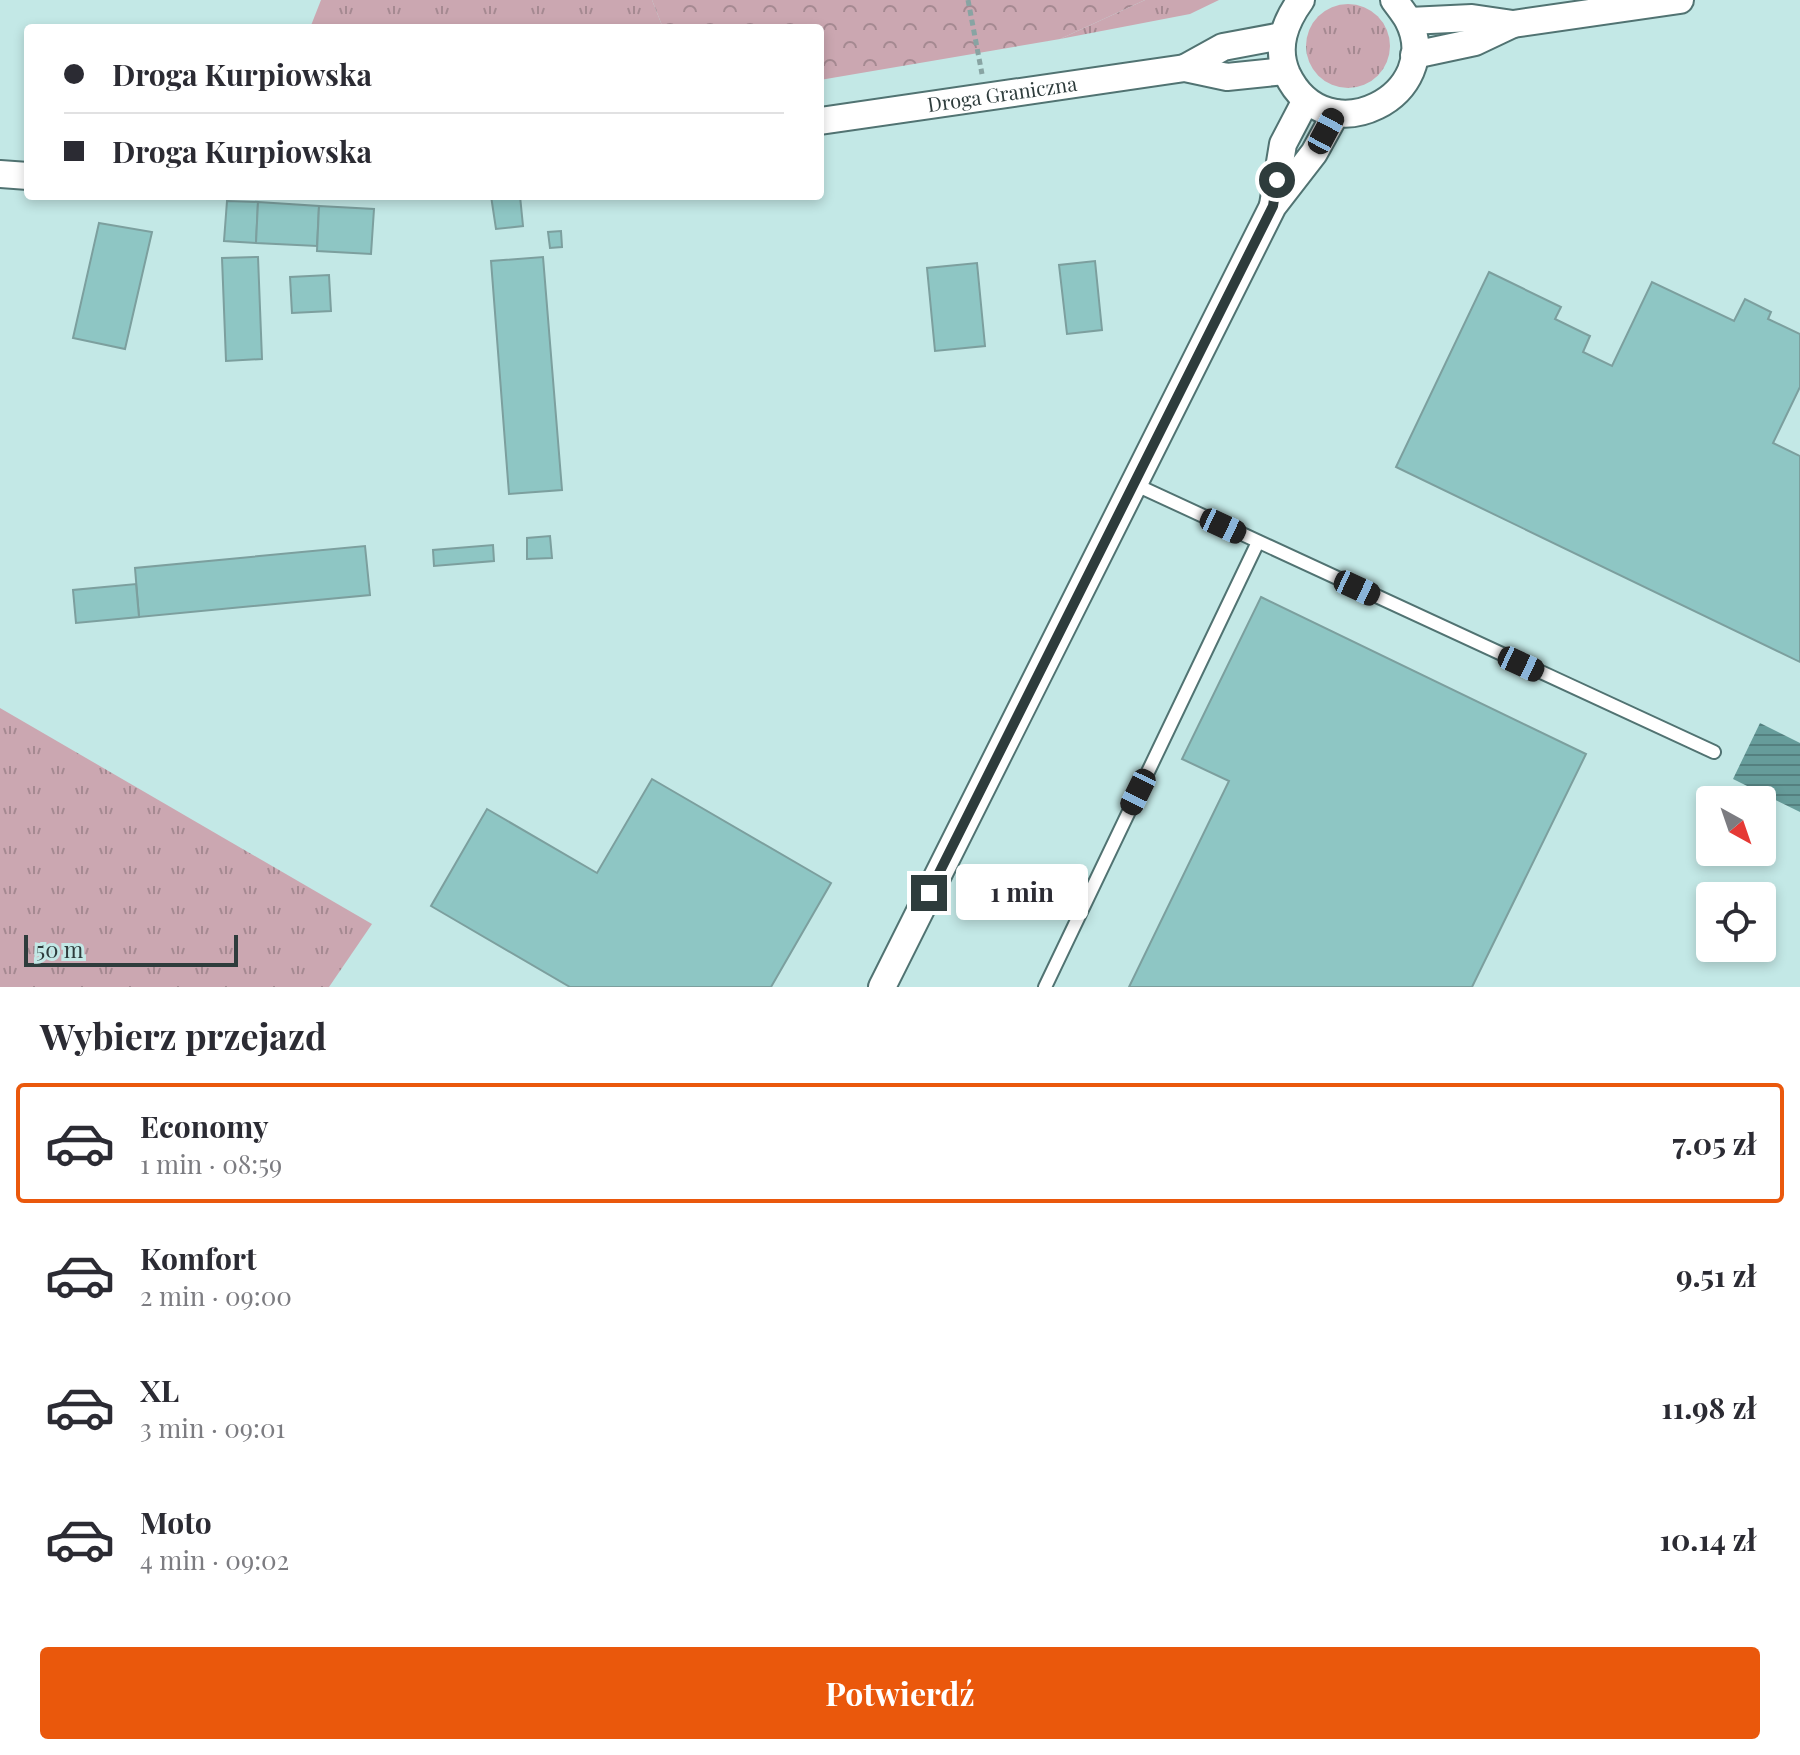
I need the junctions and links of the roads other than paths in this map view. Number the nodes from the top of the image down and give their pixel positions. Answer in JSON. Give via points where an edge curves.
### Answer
{"nodes":[{"id":1,"x":1301,"y":0,"type":"edge"},
{"id":2,"x":1680,"y":0,"type":"edge"},
{"id":3,"x":1624,"y":4,"type":"edge"},
{"id":4,"x":1401,"y":11,"type":"edge"},
{"id":5,"x":1513,"y":24,"type":"junction"},
{"id":6,"x":1282,"y":36,"type":"junction"},
{"id":7,"x":1414,"y":55,"type":"junction"},
{"id":8,"x":1185,"y":68,"type":"junction"},
{"id":9,"x":1285,"y":71,"type":"junction"},
{"id":10,"x":1306,"y":100,"type":"junction"},
{"id":11,"x":1336,"y":113,"type":"junction"},
{"id":12,"x":824,"y":120,"type":"edge"},
{"id":13,"x":0,"y":174,"type":"edge"},
{"id":14,"x":24,"y":176,"type":"edge"},
{"id":15,"x":1273,"y":206,"type":"junction"},
{"id":16,"x":1134,"y":484,"type":"junction"},
{"id":17,"x":1258,"y":542,"type":"junction"},
{"id":18,"x":1714,"y":752,"type":"dead end"},
{"id":19,"x":882,"y":987,"type":"edge"},
{"id":20,"x":1045,"y":987,"type":"edge"}],
"edges":[{"from":1,"to":6,"type":"street"},
{"from":2,"to":3,"type":"street"},
{"from":3,"to":5,"type":"street"},
{"from":4,"to":5,"type":"street"},
{"from":4,"to":7,"type":"street","via":[[1414,38]]},
{"from":5,"to":7,"type":"street","via":[[1475,42]]},
{"from":6,"to":8,"type":"street","name":"Droga Graniczna","via":[[1223,47]]},
{"from":6,"to":9,"type":"street"},
{"from":7,"to":11,"type":"street","via":[[1396,94],[1358,114]]},
{"from":8,"to":9,"type":"street","name":"Droga Graniczna","via":[[1227,77]]},
{"from":8,"to":12,"type":"street","name":"Droga Graniczna"},
{"from":9,"to":10,"type":"street"},
{"from":10,"to":11,"type":"street"},
{"from":10,"to":15,"type":"street","via":[[1283,144]]},
{"from":11,"to":15,"type":"street","via":[[1314,153]]},
{"from":13,"to":14,"type":"street"},
{"from":15,"to":16,"type":"street"},
{"from":16,"to":17,"type":"lane"},
{"from":16,"to":19,"type":"street"},
{"from":17,"to":18,"type":"lane"},
{"from":17,"to":20,"type":"lane"}]}
